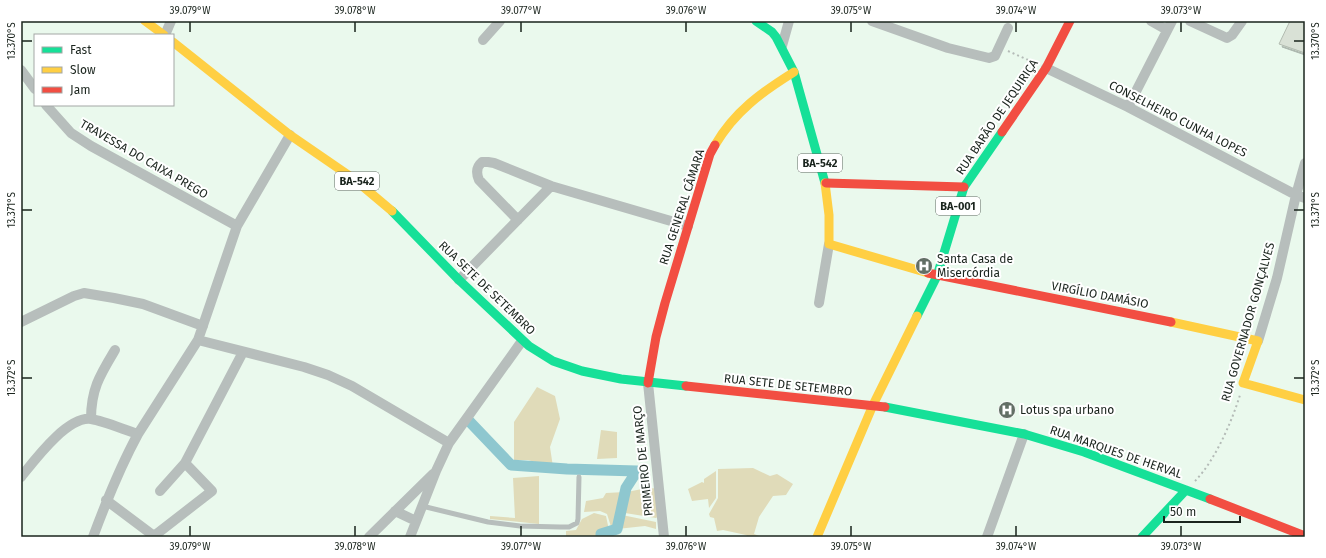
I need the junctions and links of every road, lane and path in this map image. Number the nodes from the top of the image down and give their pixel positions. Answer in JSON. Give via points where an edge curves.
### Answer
{"nodes":[{"id":1,"x":145,"y":21,"type":"edge"},
{"id":2,"x":171,"y":21,"type":"edge"},
{"id":3,"x":500,"y":21,"type":"edge"},
{"id":4,"x":756,"y":21,"type":"edge"},
{"id":5,"x":789,"y":21,"type":"edge"},
{"id":6,"x":872,"y":21,"type":"edge"},
{"id":7,"x":1070,"y":21,"type":"edge"},
{"id":8,"x":1150,"y":21,"type":"edge"},
{"id":9,"x":1190,"y":21,"type":"edge"},
{"id":10,"x":1242,"y":21,"type":"edge"},
{"id":11,"x":1170,"y":25,"type":"edge"},
{"id":12,"x":1008,"y":28,"type":"dead end"},
{"id":13,"x":164,"y":34,"type":"edge"},
{"id":14,"x":165,"y":34,"type":"edge"},
{"id":15,"x":483,"y":40,"type":"dead end"},
{"id":16,"x":174,"y":43,"type":"edge"},
{"id":17,"x":782,"y":46,"type":"junction"},
{"id":18,"x":999,"y":47,"type":"junction"},
{"id":19,"x":1046,"y":68,"type":"junction"},
{"id":20,"x":21,"y":70,"type":"edge"},
{"id":21,"x":794,"y":72,"type":"junction"},
{"id":22,"x":34,"y":88,"type":"edge"},
{"id":23,"x":47,"y":106,"type":"edge"},
{"id":24,"x":1128,"y":107,"type":"junction"},
{"id":25,"x":290,"y":135,"type":"junction"},
{"id":26,"x":1305,"y":163,"type":"edge"},
{"id":27,"x":826,"y":183,"type":"junction"},
{"id":28,"x":552,"y":186,"type":"junction"},
{"id":29,"x":964,"y":187,"type":"junction"},
{"id":30,"x":1300,"y":197,"type":"edge"},
{"id":31,"x":518,"y":220,"type":"junction"},
{"id":32,"x":237,"y":226,"type":"junction"},
{"id":33,"x":688,"y":226,"type":"junction"},
{"id":34,"x":829,"y":244,"type":"junction"},
{"id":35,"x":937,"y":276,"type":"junction"},
{"id":36,"x":459,"y":280,"type":"junction"},
{"id":37,"x":819,"y":303,"type":"dead end"},
{"id":38,"x":21,"y":322,"type":"edge"},
{"id":39,"x":203,"y":326,"type":"junction"},
{"id":40,"x":198,"y":340,"type":"junction"},
{"id":41,"x":522,"y":341,"type":"junction"},
{"id":42,"x":1258,"y":341,"type":"junction"},
{"id":43,"x":115,"y":350,"type":"dead end"},
{"id":44,"x":243,"y":352,"type":"junction"},
{"id":45,"x":648,"y":383,"type":"junction"},
{"id":46,"x":1243,"y":383,"type":"junction"},
{"id":47,"x":1305,"y":400,"type":"edge"},
{"id":48,"x":873,"y":405,"type":"junction"},
{"id":49,"x":91,"y":419,"type":"junction"},
{"id":50,"x":138,"y":434,"type":"junction"},
{"id":51,"x":1024,"y":434,"type":"junction"},
{"id":52,"x":449,"y":443,"type":"junction"},
{"id":53,"x":185,"y":463,"type":"junction"},
{"id":54,"x":436,"y":471,"type":"junction"},
{"id":55,"x":21,"y":477,"type":"edge"},
{"id":56,"x":579,"y":477,"type":"dead end"},
{"id":57,"x":1186,"y":490,"type":"junction"},
{"id":58,"x":160,"y":491,"type":"dead end"},
{"id":59,"x":106,"y":500,"type":"junction"},
{"id":60,"x":422,"y":506,"type":"junction"},
{"id":61,"x":395,"y":511,"type":"junction"},
{"id":62,"x":416,"y":521,"type":"junction"},
{"id":63,"x":1305,"y":536,"type":"edge"},
{"id":64,"x":93,"y":537,"type":"edge"},
{"id":65,"x":369,"y":537,"type":"edge"},
{"id":66,"x":410,"y":537,"type":"edge"},
{"id":67,"x":664,"y":537,"type":"edge"},
{"id":68,"x":817,"y":537,"type":"edge"},
{"id":69,"x":987,"y":537,"type":"edge"},
{"id":70,"x":1142,"y":537,"type":"edge"}],
"edges":[{"from":1,"to":13,"type":"main road"},
{"from":2,"to":14,"type":"street"},
{"from":3,"to":15,"type":"street"},
{"from":4,"to":17,"type":"main road","number":"BA-542","via":[[772,32]]},
{"from":5,"to":17,"type":"street"},
{"from":6,"to":18,"type":"street","via":[[984,58],[994,58]]},
{"from":7,"to":19,"type":"main road","name":"RUA BARÃO DE JEQUIRIÇA","number":"BA-001"},
{"from":8,"to":11,"type":"street"},
{"from":9,"to":10,"type":"street","via":[[1227,38]]},
{"from":11,"to":24,"type":"street"},
{"from":12,"to":18,"type":"street"},
{"from":16,"to":25,"type":"main road","name":"RUA SETE DE SETEMBRO","number":"BA-542"},
{"from":17,"to":21,"type":"main road","number":"BA-542"},
{"from":18,"to":19,"type":"path"},
{"from":19,"to":24,"type":"street","name":"CONSELHEIRO CUNHA LOPES"},
{"from":19,"to":29,"type":"main road","name":"RUA BARÃO DE JEQUIRIÇA","number":"BA-001"},
{"from":20,"to":22,"type":"street"},
{"from":21,"to":27,"type":"main road","number":"BA-542"},
{"from":21,"to":33,"type":"main road","name":"RUA GENERAL CÂMARA","via":[[748,104],[724,130],[710,154]]},
{"from":23,"to":32,"type":"street","name":"TRAVESSA DO CAIXA PREGO","via":[[71,133],[91,146]]},
{"from":24,"to":30,"type":"street","name":"CONSELHEIRO CUNHA LOPES"},
{"from":25,"to":32,"type":"street"},
{"from":25,"to":36,"type":"main road","name":"RUA SETE DE SETEMBRO","number":"BA-542","via":[[373,194]]},
{"from":26,"to":30,"type":"street","name":"RUA GOVERNADOR GONÇALVES"},
{"from":27,"to":29,"type":"main road","number":"BA-542"},
{"from":27,"to":34,"type":"main road"},
{"from":28,"to":31,"type":"street"},
{"from":28,"to":31,"type":"street","via":[[494,163],[480,164],[477,174],[480,180]]},
{"from":28,"to":33,"type":"street"},
{"from":29,"to":35,"type":"main road","name":"RUA BARÃO DE JEQUIRIÇA","number":"BA-001"},
{"from":30,"to":42,"type":"street","name":"RUA GOVERNADOR GONÇALVES"},
{"from":31,"to":36,"type":"street"},
{"from":32,"to":39,"type":"street"},
{"from":33,"to":45,"type":"main road","name":"RUA GENERAL CÂMARA","via":[[656,337]]},
{"from":34,"to":35,"type":"main road","name":"VIRGÍLIO DAMÁSIO"},
{"from":34,"to":37,"type":"street"},
{"from":35,"to":42,"type":"main road","name":"VIRGÍLIO DAMÁSIO","via":[[1116,310]]},
{"from":35,"to":48,"type":"main road","name":"RUA BARÃO DE JEQUIRIÇA","number":"BA-001"},
{"from":36,"to":41,"type":"main road","name":"RUA SETE DE SETEMBRO","number":"BA-542"},
{"from":38,"to":39,"type":"street","via":[[74,296],[84,294],[143,304]]},
{"from":39,"to":40,"type":"street"},
{"from":40,"to":44,"type":"street"},
{"from":40,"to":50,"type":"street"},
{"from":41,"to":45,"type":"main road","name":"RUA SETE DE SETEMBRO","number":"BA-542","via":[[566,366],[602,376]]},
{"from":41,"to":52,"type":"street"},
{"from":42,"to":46,"type":"main road","name":"RUA GOVERNADOR GONÇALVES"},
{"from":43,"to":49,"type":"street","via":[[93,394]]},
{"from":44,"to":52,"type":"street","via":[[304,367],[352,386]]},
{"from":44,"to":53,"type":"street"},
{"from":45,"to":48,"type":"main road","name":"RUA SETE DE SETEMBRO","number":"BA-542"},
{"from":45,"to":67,"type":"street","name":"PRIMEIRO DE MARÇO"},
{"from":46,"to":47,"type":"main road"},
{"from":46,"to":57,"type":"path","name":"RUA GOVERNADOR GONÇALVES","via":[[1236,409],[1215,453],[1204,472]]},
{"from":48,"to":51,"type":"main road","name":"RUA MARQUES DE HERVAL"},
{"from":48,"to":68,"type":"main road","number":"BA-001"},
{"from":49,"to":50,"type":"street"},
{"from":49,"to":55,"type":"street","via":[[83,419],[65,428]]},
{"from":50,"to":59,"type":"street"},
{"from":51,"to":57,"type":"main road","name":"RUA MARQUES DE HERVAL","via":[[1084,452]]},
{"from":51,"to":69,"type":"street"},
{"from":52,"to":54,"type":"street"},
{"from":53,"to":58,"type":"street"},
{"from":53,"to":59,"type":"street","via":[[212,491],[154,536]]},
{"from":54,"to":60,"type":"street"},
{"from":54,"to":61,"type":"street"},
{"from":56,"to":60,"type":"lane","via":[[578,519],[577,523],[569,527],[520,526],[488,522]]},
{"from":57,"to":63,"type":"main road","name":"RUA MARQUES DE HERVAL"},
{"from":57,"to":70,"type":"main road"},
{"from":59,"to":64,"type":"street"},
{"from":60,"to":62,"type":"street"},
{"from":61,"to":62,"type":"street"},
{"from":61,"to":65,"type":"street"},
{"from":62,"to":66,"type":"street"}]}
